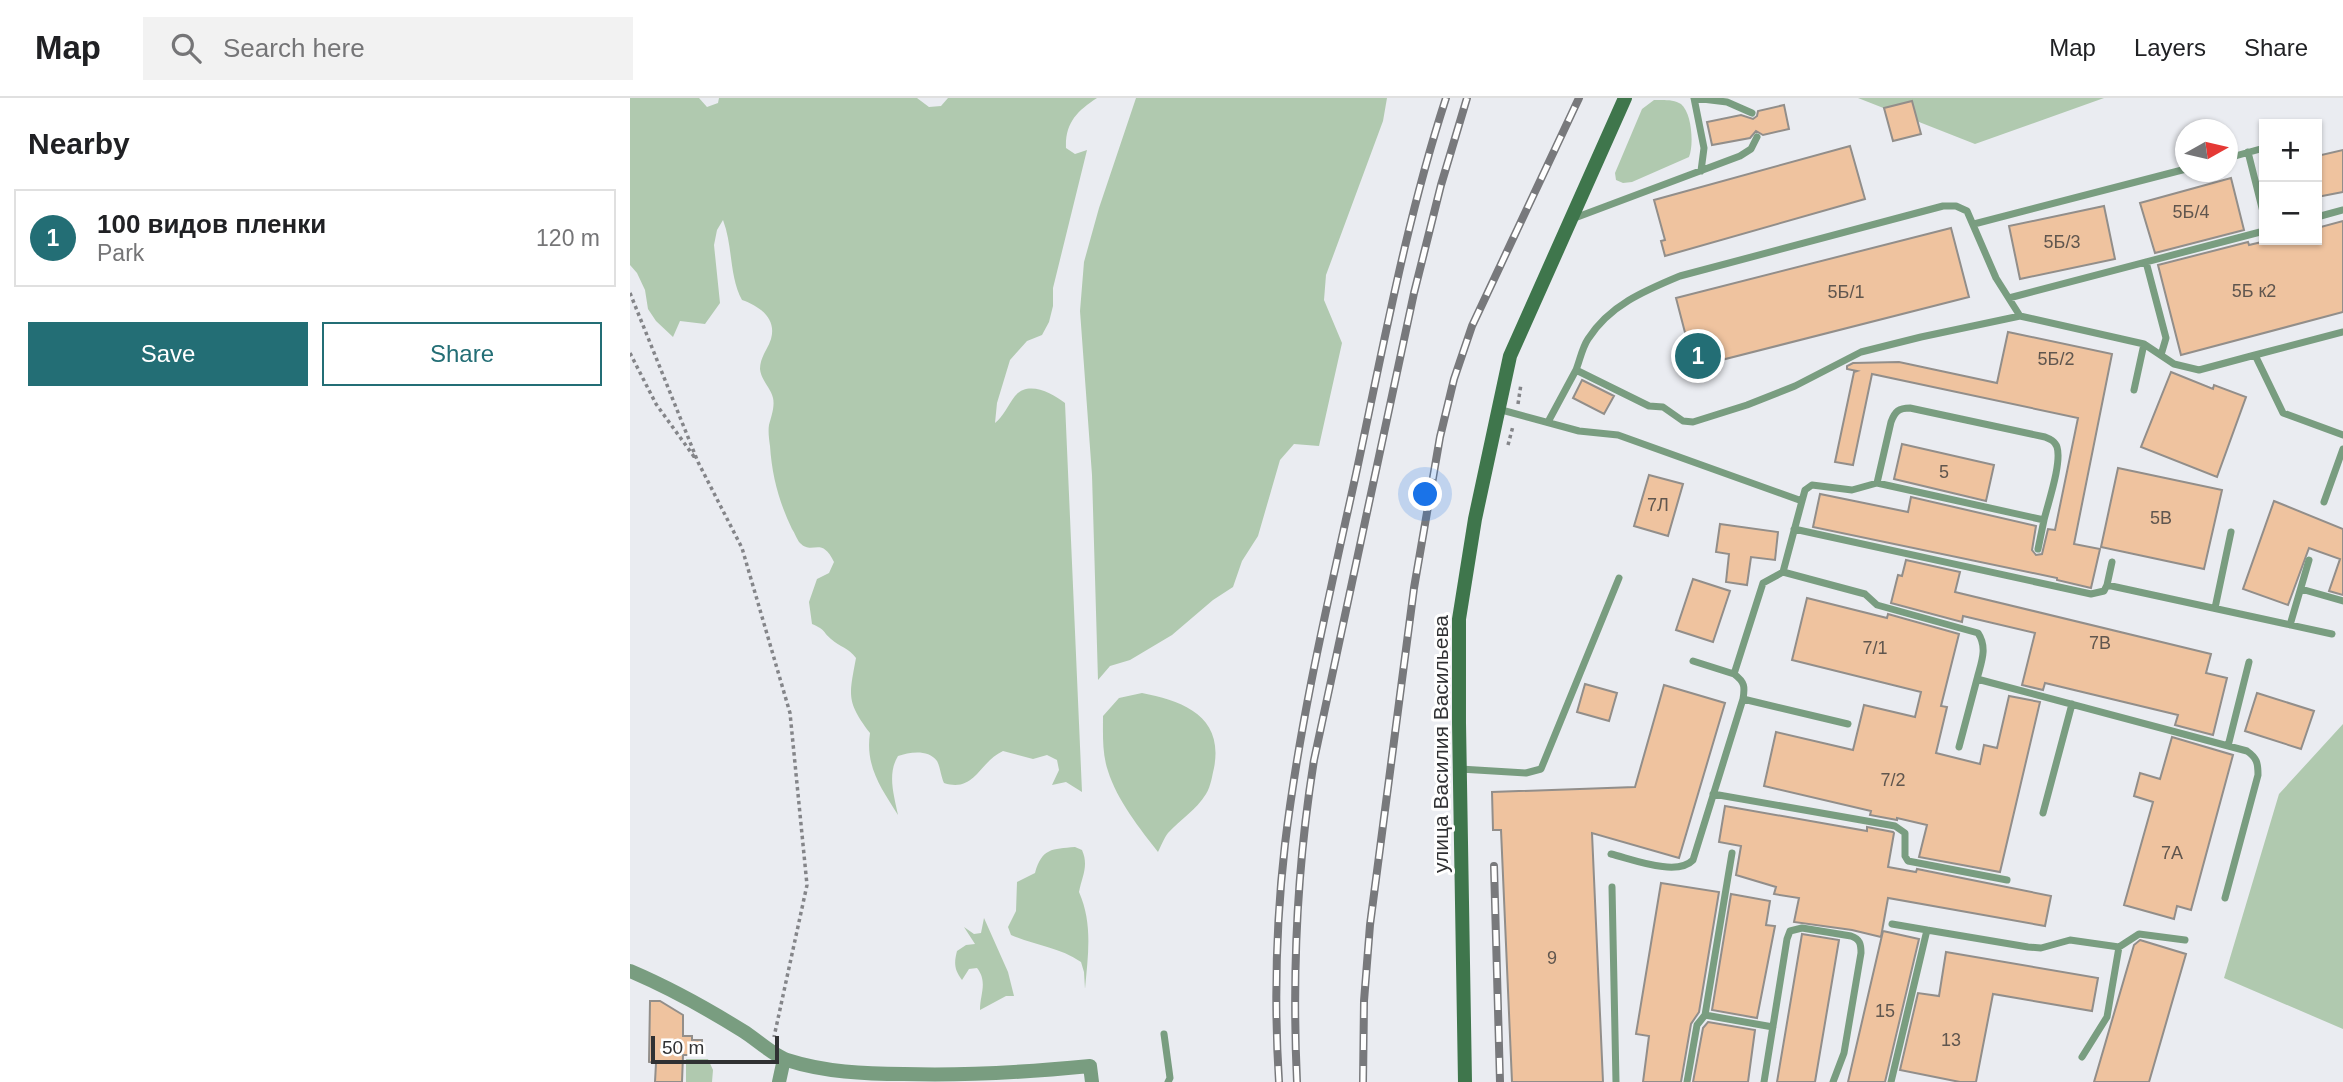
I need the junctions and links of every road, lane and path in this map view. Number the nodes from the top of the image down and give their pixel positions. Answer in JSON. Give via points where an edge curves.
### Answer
{"nodes":[{"id":1,"x":1625,"y":98,"type":"edge"},
{"id":2,"x":1694,"y":98,"type":"edge"},
{"id":3,"x":1752,"y":113,"type":"dead end"},
{"id":4,"x":1757,"y":137,"type":"dead end"},
{"id":5,"x":2259,"y":149,"type":"edge"},
{"id":6,"x":2248,"y":152,"type":"junction"},
{"id":7,"x":2238,"y":155,"type":"edge"},
{"id":8,"x":1701,"y":171,"type":"junction"},
{"id":9,"x":2175,"y":172,"type":"edge"},
{"id":10,"x":2259,"y":196,"type":"edge"},
{"id":11,"x":2343,"y":210,"type":"edge"},
{"id":12,"x":2322,"y":216,"type":"edge"},
{"id":13,"x":1568,"y":220,"type":"junction"},
{"id":14,"x":1974,"y":225,"type":"junction"},
{"id":15,"x":2259,"y":232,"type":"edge"},
{"id":16,"x":2146,"y":262,"type":"junction"},
{"id":17,"x":630,"y":293,"type":"edge"},
{"id":18,"x":2009,"y":298,"type":"junction"},
{"id":19,"x":2021,"y":316,"type":"junction"},
{"id":20,"x":2343,"y":332,"type":"edge"},
{"id":21,"x":2144,"y":344,"type":"junction"},
{"id":22,"x":630,"y":353,"type":"edge"},
{"id":23,"x":2161,"y":355,"type":"junction"},
{"id":24,"x":2255,"y":355,"type":"junction"},
{"id":25,"x":1576,"y":370,"type":"junction"},
{"id":26,"x":2134,"y":390,"type":"dead end"},
{"id":27,"x":1498,"y":409,"type":"junction"},
{"id":28,"x":1548,"y":422,"type":"junction"},
{"id":29,"x":2343,"y":435,"type":"edge"},
{"id":30,"x":2343,"y":449,"type":"edge"},
{"id":31,"x":698,"y":462,"type":"junction"},
{"id":32,"x":1877,"y":483,"type":"junction"},
{"id":33,"x":1802,"y":501,"type":"junction"},
{"id":34,"x":2324,"y":502,"type":"dead end"},
{"id":35,"x":2044,"y":520,"type":"junction"},
{"id":36,"x":1794,"y":529,"type":"junction"},
{"id":37,"x":2231,"y":532,"type":"dead end"},
{"id":38,"x":2038,"y":549,"type":"dead end"},
{"id":39,"x":2309,"y":560,"type":"dead end"},
{"id":40,"x":2112,"y":562,"type":"dead end"},
{"id":41,"x":1783,"y":572,"type":"junction"},
{"id":42,"x":1619,"y":578,"type":"dead end"},
{"id":43,"x":2107,"y":584,"type":"junction"},
{"id":44,"x":2301,"y":589,"type":"junction"},
{"id":45,"x":2343,"y":601,"type":"edge"},
{"id":46,"x":2215,"y":608,"type":"junction"},
{"id":47,"x":2290,"y":625,"type":"junction"},
{"id":48,"x":2332,"y":634,"type":"dead end"},
{"id":49,"x":1693,"y":661,"type":"dead end"},
{"id":50,"x":2249,"y":662,"type":"dead end"},
{"id":51,"x":1734,"y":674,"type":"junction"},
{"id":52,"x":1977,"y":679,"type":"junction"},
{"id":53,"x":1743,"y":699,"type":"junction"},
{"id":54,"x":2072,"y":704,"type":"junction"},
{"id":55,"x":1848,"y":724,"type":"dead end"},
{"id":56,"x":2228,"y":746,"type":"junction"},
{"id":57,"x":1959,"y":747,"type":"dead end"},
{"id":58,"x":1460,"y":769,"type":"junction"},
{"id":59,"x":1713,"y":794,"type":"junction"},
{"id":60,"x":2043,"y":813,"type":"dead end"},
{"id":61,"x":1732,"y":852,"type":"dead end"},
{"id":62,"x":1611,"y":854,"type":"dead end"},
{"id":63,"x":2007,"y":880,"type":"dead end"},
{"id":64,"x":1612,"y":887,"type":"dead end"},
{"id":65,"x":2225,"y":898,"type":"dead end"},
{"id":66,"x":1892,"y":924,"type":"dead end"},
{"id":67,"x":1927,"y":930,"type":"junction"},
{"id":68,"x":2185,"y":940,"type":"dead end"},
{"id":69,"x":2119,"y":947,"type":"junction"},
{"id":70,"x":630,"y":971,"type":"edge"},
{"id":71,"x":1704,"y":1015,"type":"junction"},
{"id":72,"x":1773,"y":1027,"type":"junction"},
{"id":73,"x":1164,"y":1034,"type":"dead end"},
{"id":74,"x":772,"y":1049,"type":"junction"},
{"id":75,"x":2082,"y":1057,"type":"dead end"},
{"id":76,"x":784,"y":1059,"type":"junction"},
{"id":77,"x":779,"y":1082,"type":"edge"},
{"id":78,"x":1091,"y":1082,"type":"edge"},
{"id":79,"x":1168,"y":1082,"type":"edge"},
{"id":80,"x":1465,"y":1082,"type":"edge"},
{"id":81,"x":1616,"y":1082,"type":"edge"},
{"id":82,"x":1687,"y":1082,"type":"edge"},
{"id":83,"x":1764,"y":1082,"type":"edge"},
{"id":84,"x":1833,"y":1082,"type":"edge"},
{"id":85,"x":1891,"y":1082,"type":"edge"}],
"edges":[{"from":1,"to":13,"type":"main road","name":"улица Василия Васильева"},
{"from":2,"to":3,"type":"lane","via":[[1727,102]]},
{"from":2,"to":8,"type":"lane","via":[[1704,148]]},
{"from":4,"to":8,"type":"lane","via":[[1751,149],[1740,156]]},
{"from":5,"to":6,"type":"lane"},
{"from":6,"to":7,"type":"lane"},
{"from":6,"to":10,"type":"lane"},
{"from":8,"to":13,"type":"lane"},
{"from":9,"to":14,"type":"lane"},
{"from":11,"to":12,"type":"lane"},
{"from":13,"to":27,"type":"main road","name":"улица Василия Васильева","via":[[1510,356]]},
{"from":14,"to":18,"type":"lane"},
{"from":14,"to":25,"type":"lane","via":[[1968,211],[1943,206],[1680,276],[1609,312],[1586,341]]},
{"from":15,"to":16,"type":"lane"},
{"from":16,"to":18,"type":"lane"},
{"from":16,"to":23,"type":"lane","via":[[2166,338]]},
{"from":17,"to":31,"type":"path"},
{"from":18,"to":19,"type":"lane"},
{"from":19,"to":21,"type":"lane"},
{"from":19,"to":25,"type":"lane","via":[[1861,352],[1795,386],[1693,422]]},
{"from":20,"to":24,"type":"lane"},
{"from":21,"to":23,"type":"lane"},
{"from":21,"to":26,"type":"lane"},
{"from":22,"to":31,"type":"path","via":[[656,404]]},
{"from":23,"to":24,"type":"lane","via":[[2174,364],[2199,370]]},
{"from":24,"to":29,"type":"lane","via":[[2283,413]]},
{"from":25,"to":28,"type":"lane"},
{"from":27,"to":28,"type":"lane"},
{"from":27,"to":58,"type":"main road","name":"улица Василия Васильева","via":[[1459,619]]},
{"from":28,"to":33,"type":"lane","via":[[1618,435]]},
{"from":30,"to":34,"type":"lane"},
{"from":31,"to":74,"type":"path","via":[[742,548],[790,713],[807,886]]},
{"from":32,"to":33,"type":"lane","via":[[1852,490],[1812,485]]},
{"from":32,"to":35,"type":"lane"},
{"from":32,"to":35,"type":"lane","via":[[1891,422],[1902,408],[1991,425],[2045,437],[2057,446]]},
{"from":33,"to":36,"type":"lane"},
{"from":35,"to":38,"type":"lane"},
{"from":36,"to":41,"type":"lane"},
{"from":36,"to":43,"type":"lane","via":[[2091,594],[2104,591]]},
{"from":37,"to":46,"type":"lane"},
{"from":39,"to":44,"type":"lane"},
{"from":40,"to":43,"type":"lane"},
{"from":41,"to":51,"type":"lane","via":[[1763,583]]},
{"from":41,"to":52,"type":"lane","via":[[1978,633],[1984,654]]},
{"from":42,"to":58,"type":"lane","via":[[1541,769],[1526,773]]},
{"from":43,"to":46,"type":"lane"},
{"from":44,"to":45,"type":"lane"},
{"from":44,"to":47,"type":"lane"},
{"from":46,"to":47,"type":"lane"},
{"from":47,"to":48,"type":"lane"},
{"from":49,"to":51,"type":"lane"},
{"from":50,"to":56,"type":"lane"},
{"from":51,"to":53,"type":"lane","via":[[1745,688]]},
{"from":52,"to":54,"type":"lane"},
{"from":52,"to":57,"type":"lane"},
{"from":53,"to":55,"type":"lane"},
{"from":53,"to":59,"type":"lane"},
{"from":54,"to":56,"type":"lane"},
{"from":54,"to":60,"type":"lane"},
{"from":56,"to":65,"type":"lane","via":[[2254,756],[2258,775]]},
{"from":58,"to":80,"type":"main road","name":"улица Василия Васильева"},
{"from":59,"to":62,"type":"lane","via":[[1693,860],[1687,866],[1668,868]]},
{"from":59,"to":63,"type":"lane","via":[[1895,826],[1905,833],[1908,861]]},
{"from":61,"to":71,"type":"lane"},
{"from":64,"to":81,"type":"lane"},
{"from":66,"to":67,"type":"lane"},
{"from":67,"to":69,"type":"lane","via":[[2028,947],[2070,940]]},
{"from":67,"to":85,"type":"lane"},
{"from":68,"to":69,"type":"lane","via":[[2139,934]]},
{"from":69,"to":75,"type":"lane","via":[[2107,1017]]},
{"from":70,"to":74,"type":"street","via":[[684,996]]},
{"from":71,"to":72,"type":"lane"},
{"from":71,"to":82,"type":"lane","via":[[1697,1025]]},
{"from":72,"to":83,"type":"lane"},
{"from":72,"to":84,"type":"lane","via":[[1790,931],[1802,928],[1857,938],[1861,953],[1844,1053]]},
{"from":73,"to":79,"type":"lane"},
{"from":74,"to":76,"type":"street"},
{"from":76,"to":77,"type":"street"},
{"from":76,"to":78,"type":"street","via":[[846,1072],[889,1074],[962,1075],[1090,1066]]}]}
